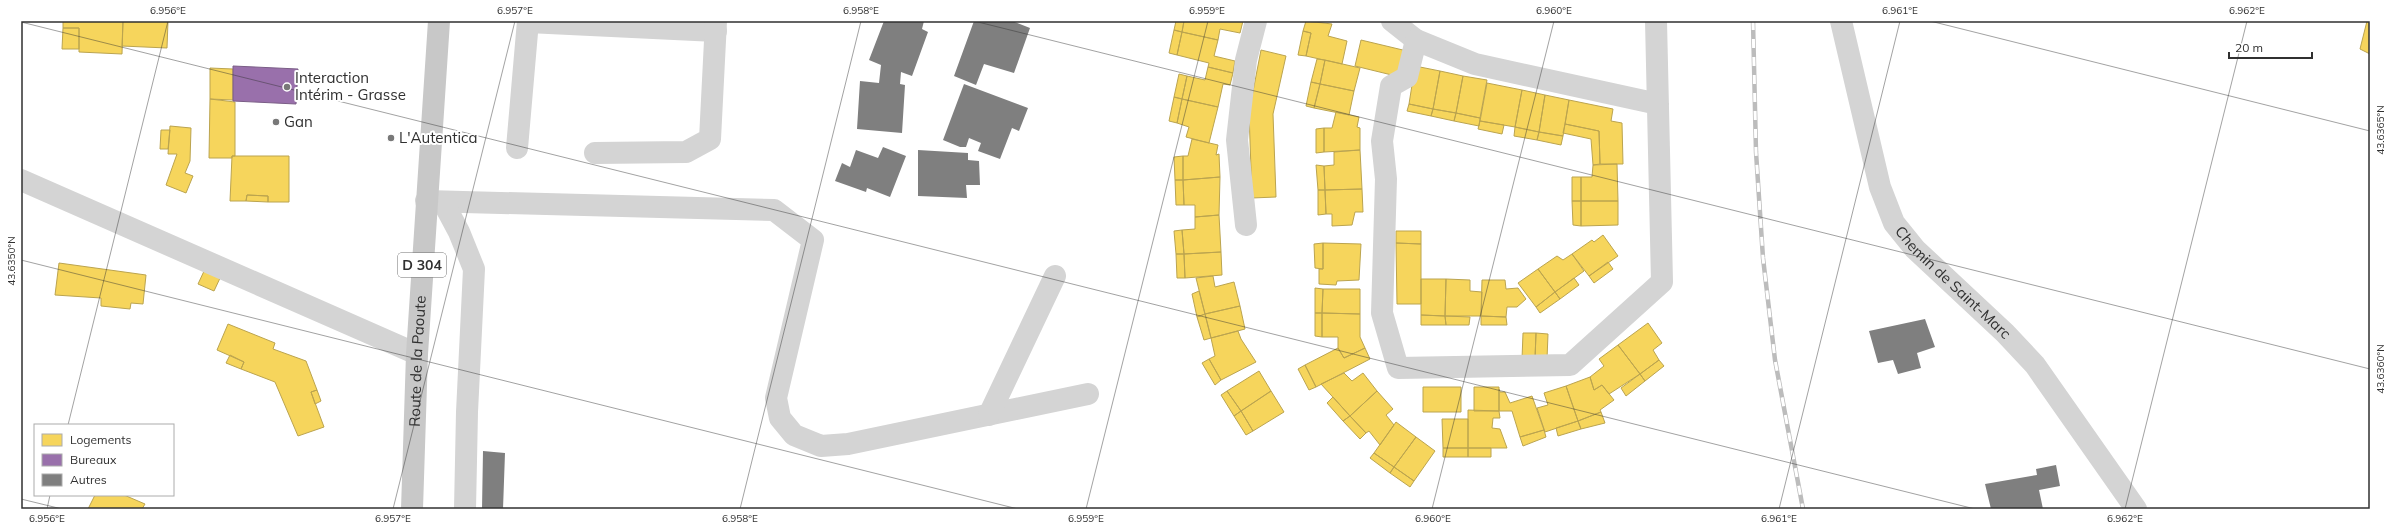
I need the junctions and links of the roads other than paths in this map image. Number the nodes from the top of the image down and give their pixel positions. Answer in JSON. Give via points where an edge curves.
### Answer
{"nodes":[{"id":1,"x":438,"y":21,"type":"edge"},
{"id":2,"x":528,"y":21,"type":"edge"},
{"id":3,"x":1256,"y":21,"type":"edge"},
{"id":4,"x":1392,"y":21,"type":"edge"},
{"id":5,"x":1656,"y":21,"type":"edge"},
{"id":6,"x":1841,"y":21,"type":"edge"},
{"id":7,"x":716,"y":26,"type":"edge"},
{"id":8,"x":1416,"y":40,"type":"junction"},
{"id":9,"x":1658,"y":104,"type":"junction"},
{"id":10,"x":517,"y":148,"type":"dead end"},
{"id":11,"x":595,"y":152,"type":"dead end"},
{"id":12,"x":21,"y":180,"type":"edge"},
{"id":13,"x":435,"y":201,"type":"junction"},
{"id":14,"x":1246,"y":225,"type":"dead end"},
{"id":15,"x":1055,"y":276,"type":"dead end"},
{"id":16,"x":417,"y":354,"type":"junction"},
{"id":17,"x":1088,"y":394,"type":"dead end"},
{"id":18,"x":988,"y":415,"type":"junction"},
{"id":19,"x":412,"y":509,"type":"edge"},
{"id":20,"x":464,"y":509,"type":"edge"},
{"id":21,"x":2136,"y":509,"type":"edge"}],
"edges":[{"from":1,"to":13,"type":"main road","name":"Route de la Paoute","number":"D 304"},
{"from":2,"to":7,"type":"street"},
{"from":2,"to":10,"type":"street"},
{"from":3,"to":14,"type":"street","via":[[1246,60],[1238,140]]},
{"from":4,"to":8,"type":"street"},
{"from":5,"to":9,"type":"street"},
{"from":6,"to":21,"type":"street","name":"Chemin de Saint-Marc","via":[[1880,187],[1894,223],[1915,249],[2006,333],[2035,365]]},
{"from":7,"to":11,"type":"street","via":[[710,139],[686,152]]},
{"from":8,"to":9,"type":"street","via":[[1475,64]]},
{"from":8,"to":9,"type":"street","via":[[1407,76],[1391,86],[1382,141],[1386,179],[1382,312],[1398,368],[1570,365],[1662,282]]},
{"from":12,"to":16,"type":"street"},
{"from":13,"to":16,"type":"main road","name":"Route de la Paoute","number":"D 304"},
{"from":13,"to":18,"type":"street","via":[[774,210],[813,240],[776,398],[780,418],[794,435],[821,446],[848,444]]},
{"from":13,"to":20,"type":"street","via":[[459,232],[474,269],[466,412]]},
{"from":15,"to":18,"type":"street"},
{"from":16,"to":19,"type":"main road","name":"Route de la Paoute","number":"D 304"},
{"from":17,"to":18,"type":"street"}]}
